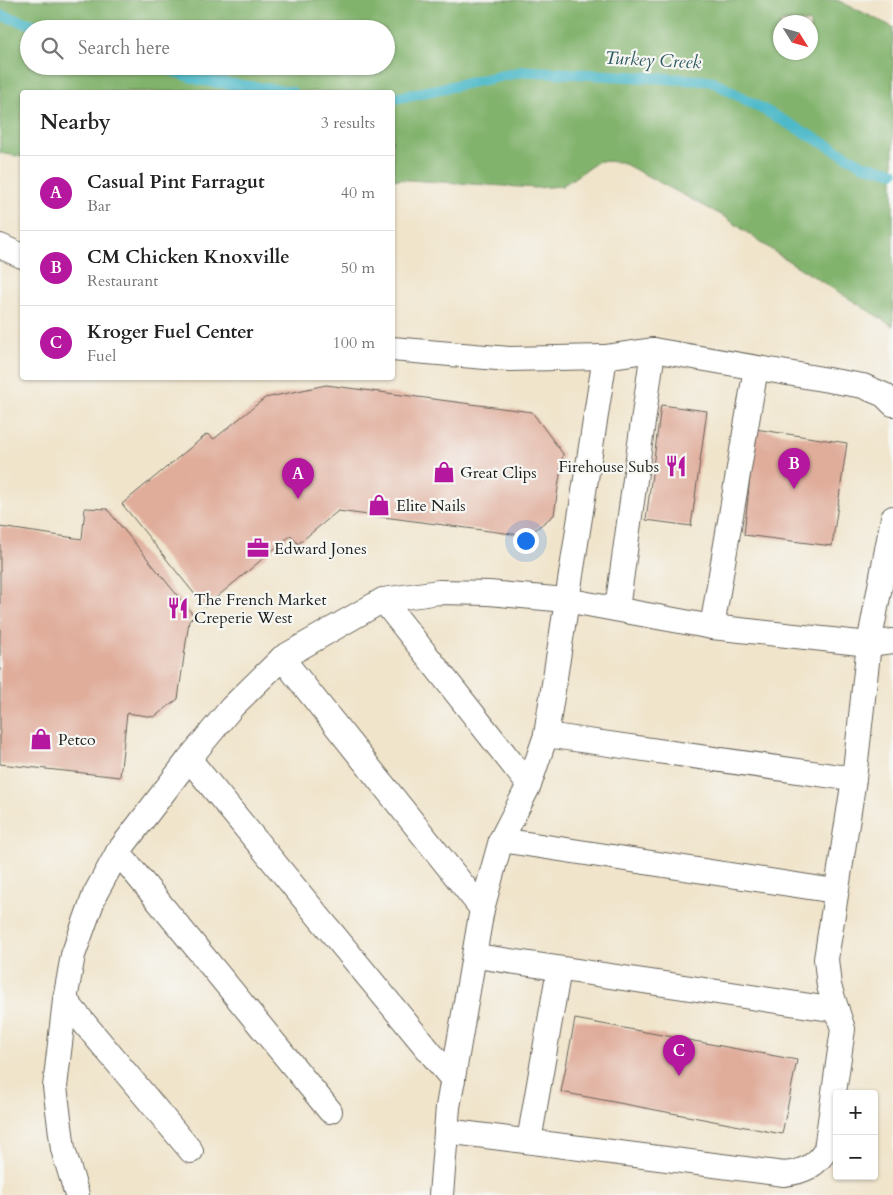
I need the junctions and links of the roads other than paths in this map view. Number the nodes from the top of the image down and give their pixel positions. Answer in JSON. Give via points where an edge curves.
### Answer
{"nodes":[{"id":1,"x":0,"y":246,"type":"edge"},
{"id":2,"x":20,"y":255,"type":"edge"},
{"id":3,"x":395,"y":349,"type":"edge"},
{"id":4,"x":653,"y":350,"type":"junction"},
{"id":5,"x":605,"y":357,"type":"junction"},
{"id":6,"x":756,"y":368,"type":"junction"},
{"id":7,"x":893,"y":404,"type":"edge"},
{"id":8,"x":893,"y":518,"type":"edge"},
{"id":9,"x":384,"y":600,"type":"junction"},
{"id":10,"x":566,"y":600,"type":"junction"},
{"id":11,"x":617,"y":610,"type":"junction"},
{"id":12,"x":712,"y":627,"type":"junction"},
{"id":13,"x":893,"y":640,"type":"edge"},
{"id":14,"x":869,"y":644,"type":"junction"},
{"id":15,"x":282,"y":658,"type":"junction"},
{"id":16,"x":546,"y":735,"type":"junction"},
{"id":17,"x":189,"y":759,"type":"junction"},
{"id":18,"x":854,"y":779,"type":"junction"},
{"id":19,"x":529,"y":785,"type":"junction"},
{"id":20,"x":501,"y":840,"type":"junction"},
{"id":21,"x":118,"y":852,"type":"junction"},
{"id":22,"x":835,"y":891,"type":"junction"},
{"id":23,"x":482,"y":909,"type":"junction"},
{"id":24,"x":476,"y":956,"type":"junction"},
{"id":25,"x":559,"y":969,"type":"junction"},
{"id":26,"x":65,"y":1000,"type":"junction"},
{"id":27,"x":837,"y":1010,"type":"junction"},
{"id":28,"x":453,"y":1080,"type":"junction"},
{"id":29,"x":330,"y":1111,"type":"dead end"},
{"id":30,"x":446,"y":1131,"type":"junction"},
{"id":31,"x":528,"y":1141,"type":"junction"},
{"id":32,"x":191,"y":1151,"type":"dead end"},
{"id":33,"x":77,"y":1195,"type":"edge"},
{"id":34,"x":441,"y":1195,"type":"edge"}],
"edges":[{"from":1,"to":2,"type":"lane"},
{"from":3,"to":5,"type":"lane","via":[[510,359]]},
{"from":4,"to":5,"type":"lane"},
{"from":4,"to":6,"type":"lane"},
{"from":4,"to":11,"type":"lane"},
{"from":5,"to":10,"type":"lane"},
{"from":6,"to":7,"type":"lane","via":[[864,386],[884,394]]},
{"from":6,"to":12,"type":"lane"},
{"from":8,"to":14,"type":"lane"},
{"from":9,"to":10,"type":"lane","via":[[439,592]]},
{"from":9,"to":15,"type":"lane"},
{"from":9,"to":19,"type":"lane"},
{"from":10,"to":11,"type":"lane"},
{"from":10,"to":16,"type":"lane"},
{"from":11,"to":12,"type":"lane"},
{"from":12,"to":14,"type":"lane"},
{"from":13,"to":14,"type":"lane"},
{"from":14,"to":18,"type":"lane"},
{"from":15,"to":17,"type":"lane","via":[[232,707]]},
{"from":15,"to":23,"type":"lane"},
{"from":16,"to":18,"type":"lane"},
{"from":16,"to":19,"type":"lane"},
{"from":17,"to":21,"type":"lane"},
{"from":17,"to":28,"type":"lane"},
{"from":18,"to":22,"type":"lane"},
{"from":19,"to":20,"type":"lane"},
{"from":20,"to":22,"type":"lane"},
{"from":20,"to":23,"type":"lane"},
{"from":21,"to":26,"type":"lane","via":[[95,894],[73,956]]},
{"from":21,"to":29,"type":"lane"},
{"from":22,"to":27,"type":"lane","via":[[826,959],[829,986]]},
{"from":23,"to":24,"type":"lane"},
{"from":24,"to":25,"type":"lane"},
{"from":24,"to":28,"type":"lane"},
{"from":25,"to":27,"type":"lane"},
{"from":25,"to":31,"type":"lane"},
{"from":26,"to":32,"type":"lane"},
{"from":26,"to":33,"type":"lane","via":[[55,1087],[63,1149]]},
{"from":27,"to":31,"type":"lane","via":[[843,1029],[826,1149],[821,1158],[801,1173],[784,1174]]},
{"from":28,"to":30,"type":"lane"},
{"from":30,"to":31,"type":"lane"},
{"from":30,"to":34,"type":"lane"}]}
